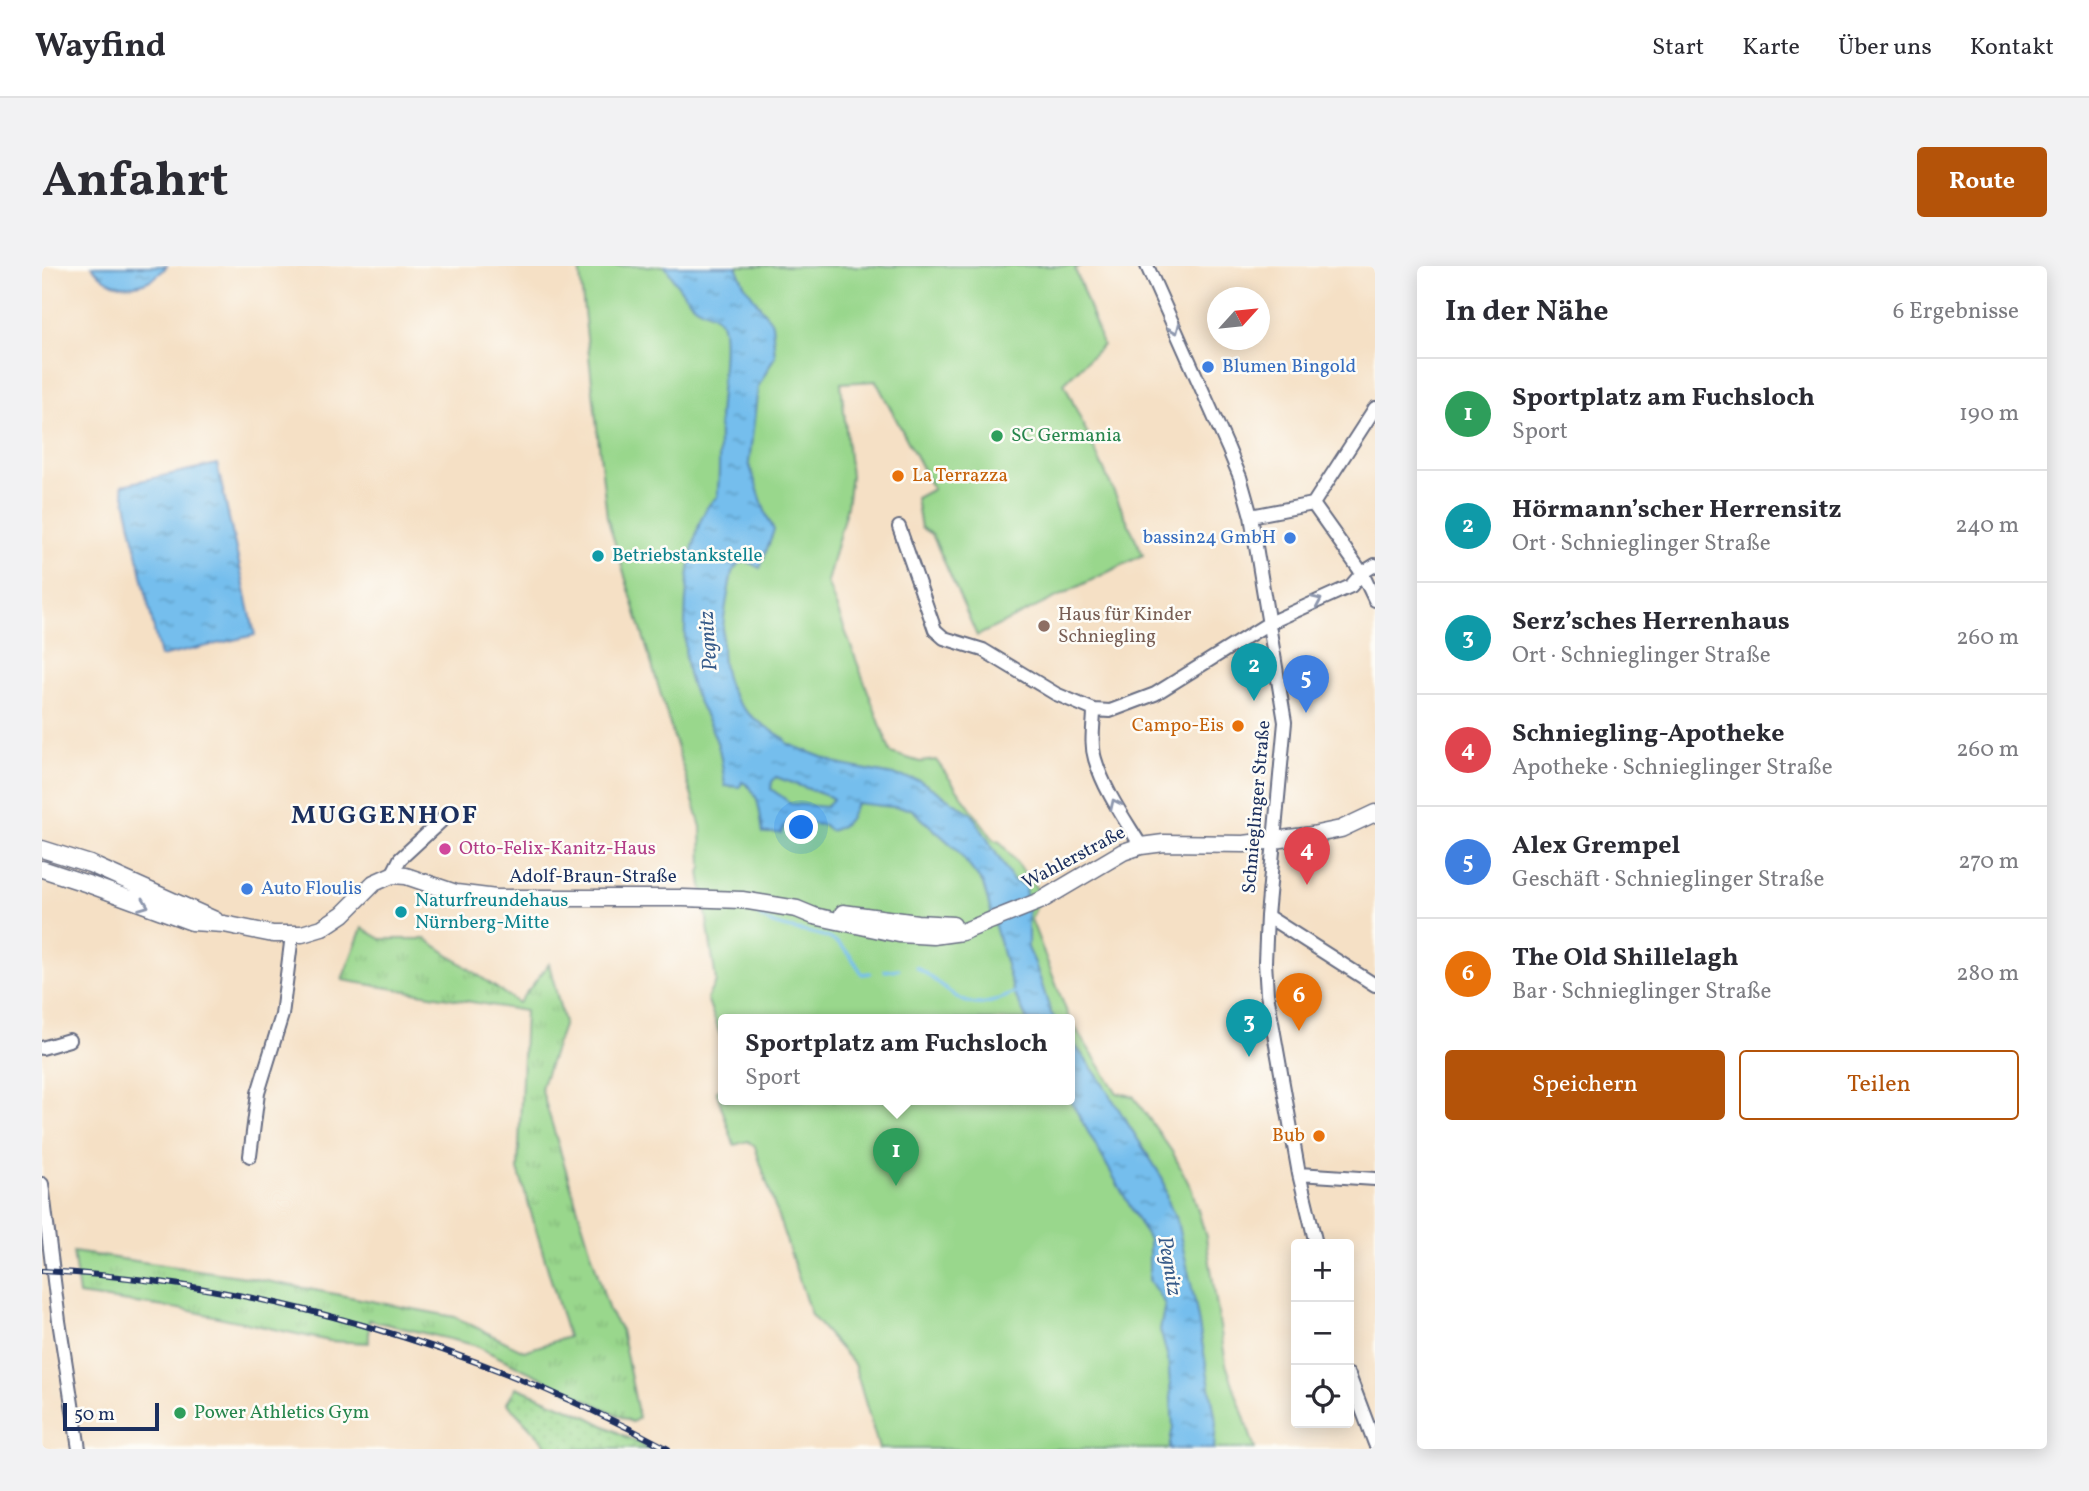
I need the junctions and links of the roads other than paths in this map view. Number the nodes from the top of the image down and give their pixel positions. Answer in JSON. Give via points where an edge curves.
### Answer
{"nodes":[{"id":1,"x":1147,"y":266,"type":"edge"},
{"id":2,"x":1375,"y":408,"type":"edge"},
{"id":3,"x":1313,"y":504,"type":"junction"},
{"id":4,"x":1251,"y":516,"type":"junction"},
{"id":5,"x":899,"y":527,"type":"dead end"},
{"id":6,"x":1375,"y":565,"type":"edge"},
{"id":7,"x":1362,"y":573,"type":"junction"},
{"id":8,"x":1375,"y":600,"type":"edge"},
{"id":9,"x":1269,"y":622,"type":"junction"},
{"id":10,"x":1094,"y":710,"type":"junction"},
{"id":11,"x":452,"y":811,"type":"dead end"},
{"id":12,"x":1375,"y":813,"type":"edge"},
{"id":13,"x":1274,"y":841,"type":"junction"},
{"id":14,"x":1140,"y":846,"type":"junction"},
{"id":15,"x":42,"y":849,"type":"edge"},
{"id":16,"x":42,"y":870,"type":"edge"},
{"id":17,"x":392,"y":875,"type":"junction"},
{"id":18,"x":1267,"y":916,"type":"junction"},
{"id":19,"x":224,"y":924,"type":"junction"},
{"id":20,"x":980,"y":924,"type":"joint"},
{"id":21,"x":292,"y":934,"type":"junction"},
{"id":22,"x":1375,"y":985,"type":"edge"},
{"id":23,"x":69,"y":1040,"type":"dead end"},
{"id":24,"x":42,"y":1048,"type":"edge"},
{"id":25,"x":250,"y":1156,"type":"dead end"},
{"id":26,"x":1299,"y":1174,"type":"junction"},
{"id":27,"x":1375,"y":1178,"type":"edge"},
{"id":28,"x":42,"y":1184,"type":"edge"},
{"id":29,"x":1315,"y":1239,"type":"edge"},
{"id":30,"x":1354,"y":1388,"type":"edge"},
{"id":31,"x":1375,"y":1444,"type":"edge"},
{"id":32,"x":79,"y":1449,"type":"edge"}],
"edges":[{"from":1,"to":4,"type":"street","name":"Schnieglinger Straße","one_way":true,"via":[[1228,448]]},
{"from":2,"to":3,"type":"street"},
{"from":3,"to":4,"type":"street"},
{"from":3,"to":7,"type":"street"},
{"from":4,"to":9,"type":"street","name":"Schnieglinger Straße"},
{"from":5,"to":10,"type":"street","via":[[935,630],[944,638],[983,650],[1056,694]]},
{"from":6,"to":7,"type":"street"},
{"from":7,"to":8,"type":"street"},
{"from":9,"to":7,"type":"street","one_way":true,"via":[[1350,586]]},
{"from":9,"to":10,"type":"street","via":[[1155,694],[1110,711]]},
{"from":9,"to":13,"type":"street","name":"Schnieglinger Straße","via":[[1285,722]]},
{"from":14,"to":10,"type":"street","one_way":true,"via":[[1095,759]]},
{"from":11,"to":17,"type":"street","via":[[400,859]]},
{"from":12,"to":13,"type":"main road","name":"Wahlerstraße","via":[[1332,832]]},
{"from":13,"to":14,"type":"main road","name":"Wahlerstraße"},
{"from":13,"to":18,"type":"street","name":"Schnieglinger Straße"},
{"from":14,"to":20,"type":"main road","name":"Wahlerstraße","via":[[1061,891]]},
{"from":15,"to":19,"type":"main road","via":[[99,868]]},
{"from":16,"to":19,"type":"main road","one_way":true,"via":[[192,922]]},
{"from":17,"to":20,"type":"main road","name":"Adolf-Braun-Straße","via":[[496,898],[712,898],[936,925]]},
{"from":17,"to":21,"type":"main road","via":[[374,883],[334,922]]},
{"from":18,"to":22,"type":"street"},
{"from":18,"to":26,"type":"street","name":"Schnieglinger Straße","via":[[1267,993]]},
{"from":19,"to":21,"type":"main road"},
{"from":21,"to":25,"type":"street","via":[[282,1015],[258,1093]]},
{"from":23,"to":24,"type":"street"},
{"from":26,"to":27,"type":"street"},
{"from":26,"to":29,"type":"street","name":"Schnieglinger Straße"},
{"from":28,"to":32,"type":"street"},
{"from":30,"to":31,"type":"street"}]}
